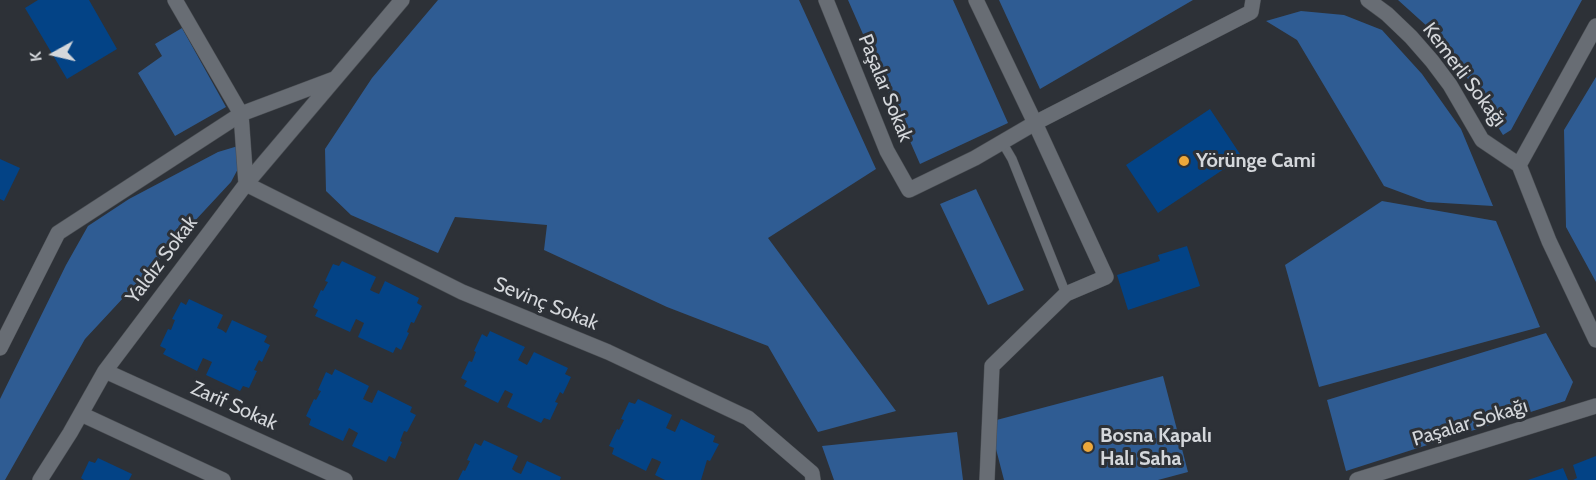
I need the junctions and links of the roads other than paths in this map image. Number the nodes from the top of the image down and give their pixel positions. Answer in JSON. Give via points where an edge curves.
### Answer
{"nodes":[{"id":1,"x":176,"y":0,"type":"edge"},
{"id":2,"x":402,"y":0,"type":"edge"},
{"id":3,"x":826,"y":0,"type":"edge"},
{"id":4,"x":976,"y":0,"type":"edge"},
{"id":5,"x":1253,"y":0,"type":"edge"},
{"id":6,"x":1368,"y":0,"type":"edge"},
{"id":7,"x":1596,"y":26,"type":"edge"},
{"id":8,"x":337,"y":78,"type":"junction"},
{"id":9,"x":241,"y":114,"type":"junction"},
{"id":10,"x":1035,"y":123,"type":"junction"},
{"id":11,"x":1002,"y":142,"type":"junction"},
{"id":12,"x":1520,"y":165,"type":"junction"},
{"id":13,"x":246,"y":184,"type":"junction"},
{"id":14,"x":1066,"y":294,"type":"junction"},
{"id":15,"x":1596,"y":340,"type":"edge"},
{"id":16,"x":0,"y":348,"type":"edge"},
{"id":17,"x":105,"y":371,"type":"junction"},
{"id":18,"x":1596,"y":406,"type":"edge"},
{"id":19,"x":81,"y":414,"type":"junction"},
{"id":20,"x":40,"y":480,"type":"edge"},
{"id":21,"x":223,"y":480,"type":"edge"},
{"id":22,"x":345,"y":480,"type":"edge"},
{"id":23,"x":813,"y":480,"type":"edge"},
{"id":24,"x":987,"y":480,"type":"edge"},
{"id":25,"x":1358,"y":480,"type":"edge"}],
"edges":[{"from":1,"to":9,"type":"street"},
{"from":2,"to":8,"type":"street","name":"Yaldız Sokak"},
{"from":3,"to":11,"type":"street","name":"Paşalar Sokak","via":[[887,151],[909,190]]},
{"from":4,"to":10,"type":"street"},
{"from":5,"to":10,"type":"street","via":[[1251,12]]},
{"from":6,"to":12,"type":"street","name":"Kemerli Sokağı","via":[[1432,61],[1482,140]]},
{"from":7,"to":12,"type":"street"},
{"from":8,"to":9,"type":"street","name":"Yaldız Sokak"},
{"from":8,"to":13,"type":"street","name":"Yaldız Sokak"},
{"from":9,"to":13,"type":"street"},
{"from":9,"to":16,"type":"street","name":"Yaldız Sokak","via":[[58,233]]},
{"from":10,"to":11,"type":"street"},
{"from":10,"to":14,"type":"street","via":[[1106,277]]},
{"from":11,"to":14,"type":"lane"},
{"from":12,"to":15,"type":"street","via":[[1549,241]]},
{"from":13,"to":17,"type":"street","name":"Yaldız Sokak"},
{"from":13,"to":23,"type":"street","name":"Sevinç Sokak","via":[[462,292],[608,352],[748,418],[812,473]]},
{"from":14,"to":24,"type":"street","via":[[992,366]]},
{"from":17,"to":19,"type":"street","name":"Yaldız Sokak"},
{"from":17,"to":22,"type":"street","name":"Zarif Sokak"},
{"from":18,"to":25,"type":"street","name":"Paşalar Sokağı"},
{"from":19,"to":20,"type":"street","name":"Yaldız Sokak"},
{"from":19,"to":21,"type":"street"}]}
